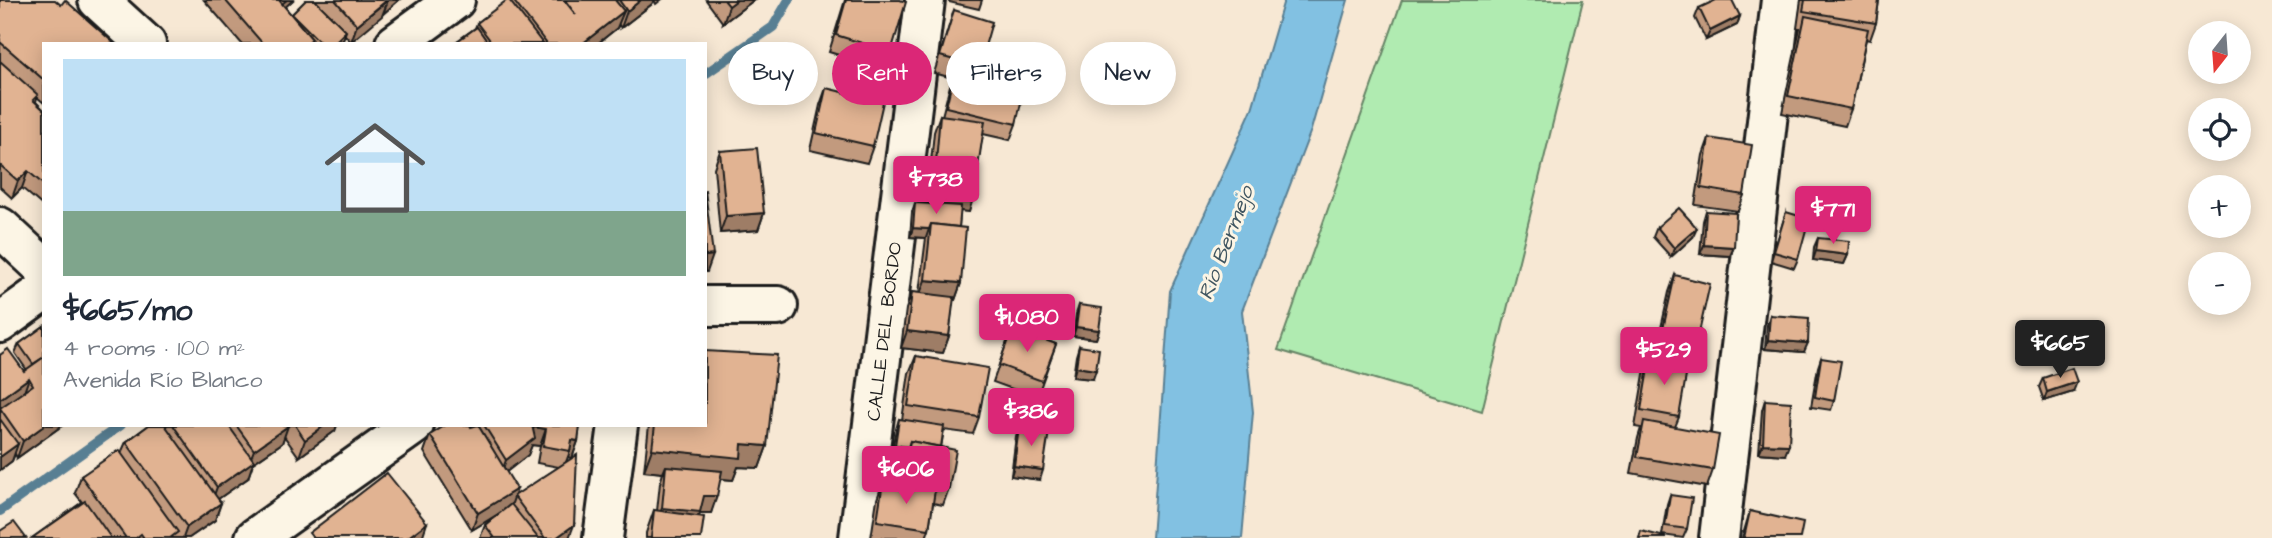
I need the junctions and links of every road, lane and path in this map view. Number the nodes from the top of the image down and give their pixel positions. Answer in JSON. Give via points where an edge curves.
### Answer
{"nodes":[{"id":1,"x":98,"y":0,"type":"edge"},
{"id":2,"x":455,"y":0,"type":"edge"},
{"id":3,"x":925,"y":0,"type":"edge"},
{"id":4,"x":1781,"y":0,"type":"edge"},
{"id":5,"x":144,"y":42,"type":"edge"},
{"id":6,"x":398,"y":42,"type":"edge"},
{"id":7,"x":0,"y":227,"type":"edge"},
{"id":8,"x":42,"y":266,"type":"edge"},
{"id":9,"x":42,"y":293,"type":"edge"},
{"id":10,"x":707,"y":306,"type":"edge"},
{"id":11,"x":778,"y":306,"type":"dead end"},
{"id":12,"x":0,"y":323,"type":"edge"},
{"id":13,"x":411,"y":427,"type":"edge"},
{"id":14,"x":618,"y":427,"type":"edge"},
{"id":15,"x":255,"y":538,"type":"edge"},
{"id":16,"x":603,"y":538,"type":"edge"},
{"id":17,"x":859,"y":538,"type":"edge"},
{"id":18,"x":1719,"y":538,"type":"edge"}],
"edges":[{"from":1,"to":5,"type":"street"},
{"from":2,"to":6,"type":"street"},
{"from":3,"to":17,"type":"street","name":"CALLE DEL BORDO"},
{"from":4,"to":18,"type":"street"},
{"from":7,"to":8,"type":"street"},
{"from":9,"to":12,"type":"street"},
{"from":10,"to":11,"type":"street"},
{"from":13,"to":15,"type":"street"},
{"from":14,"to":16,"type":"street"}]}
